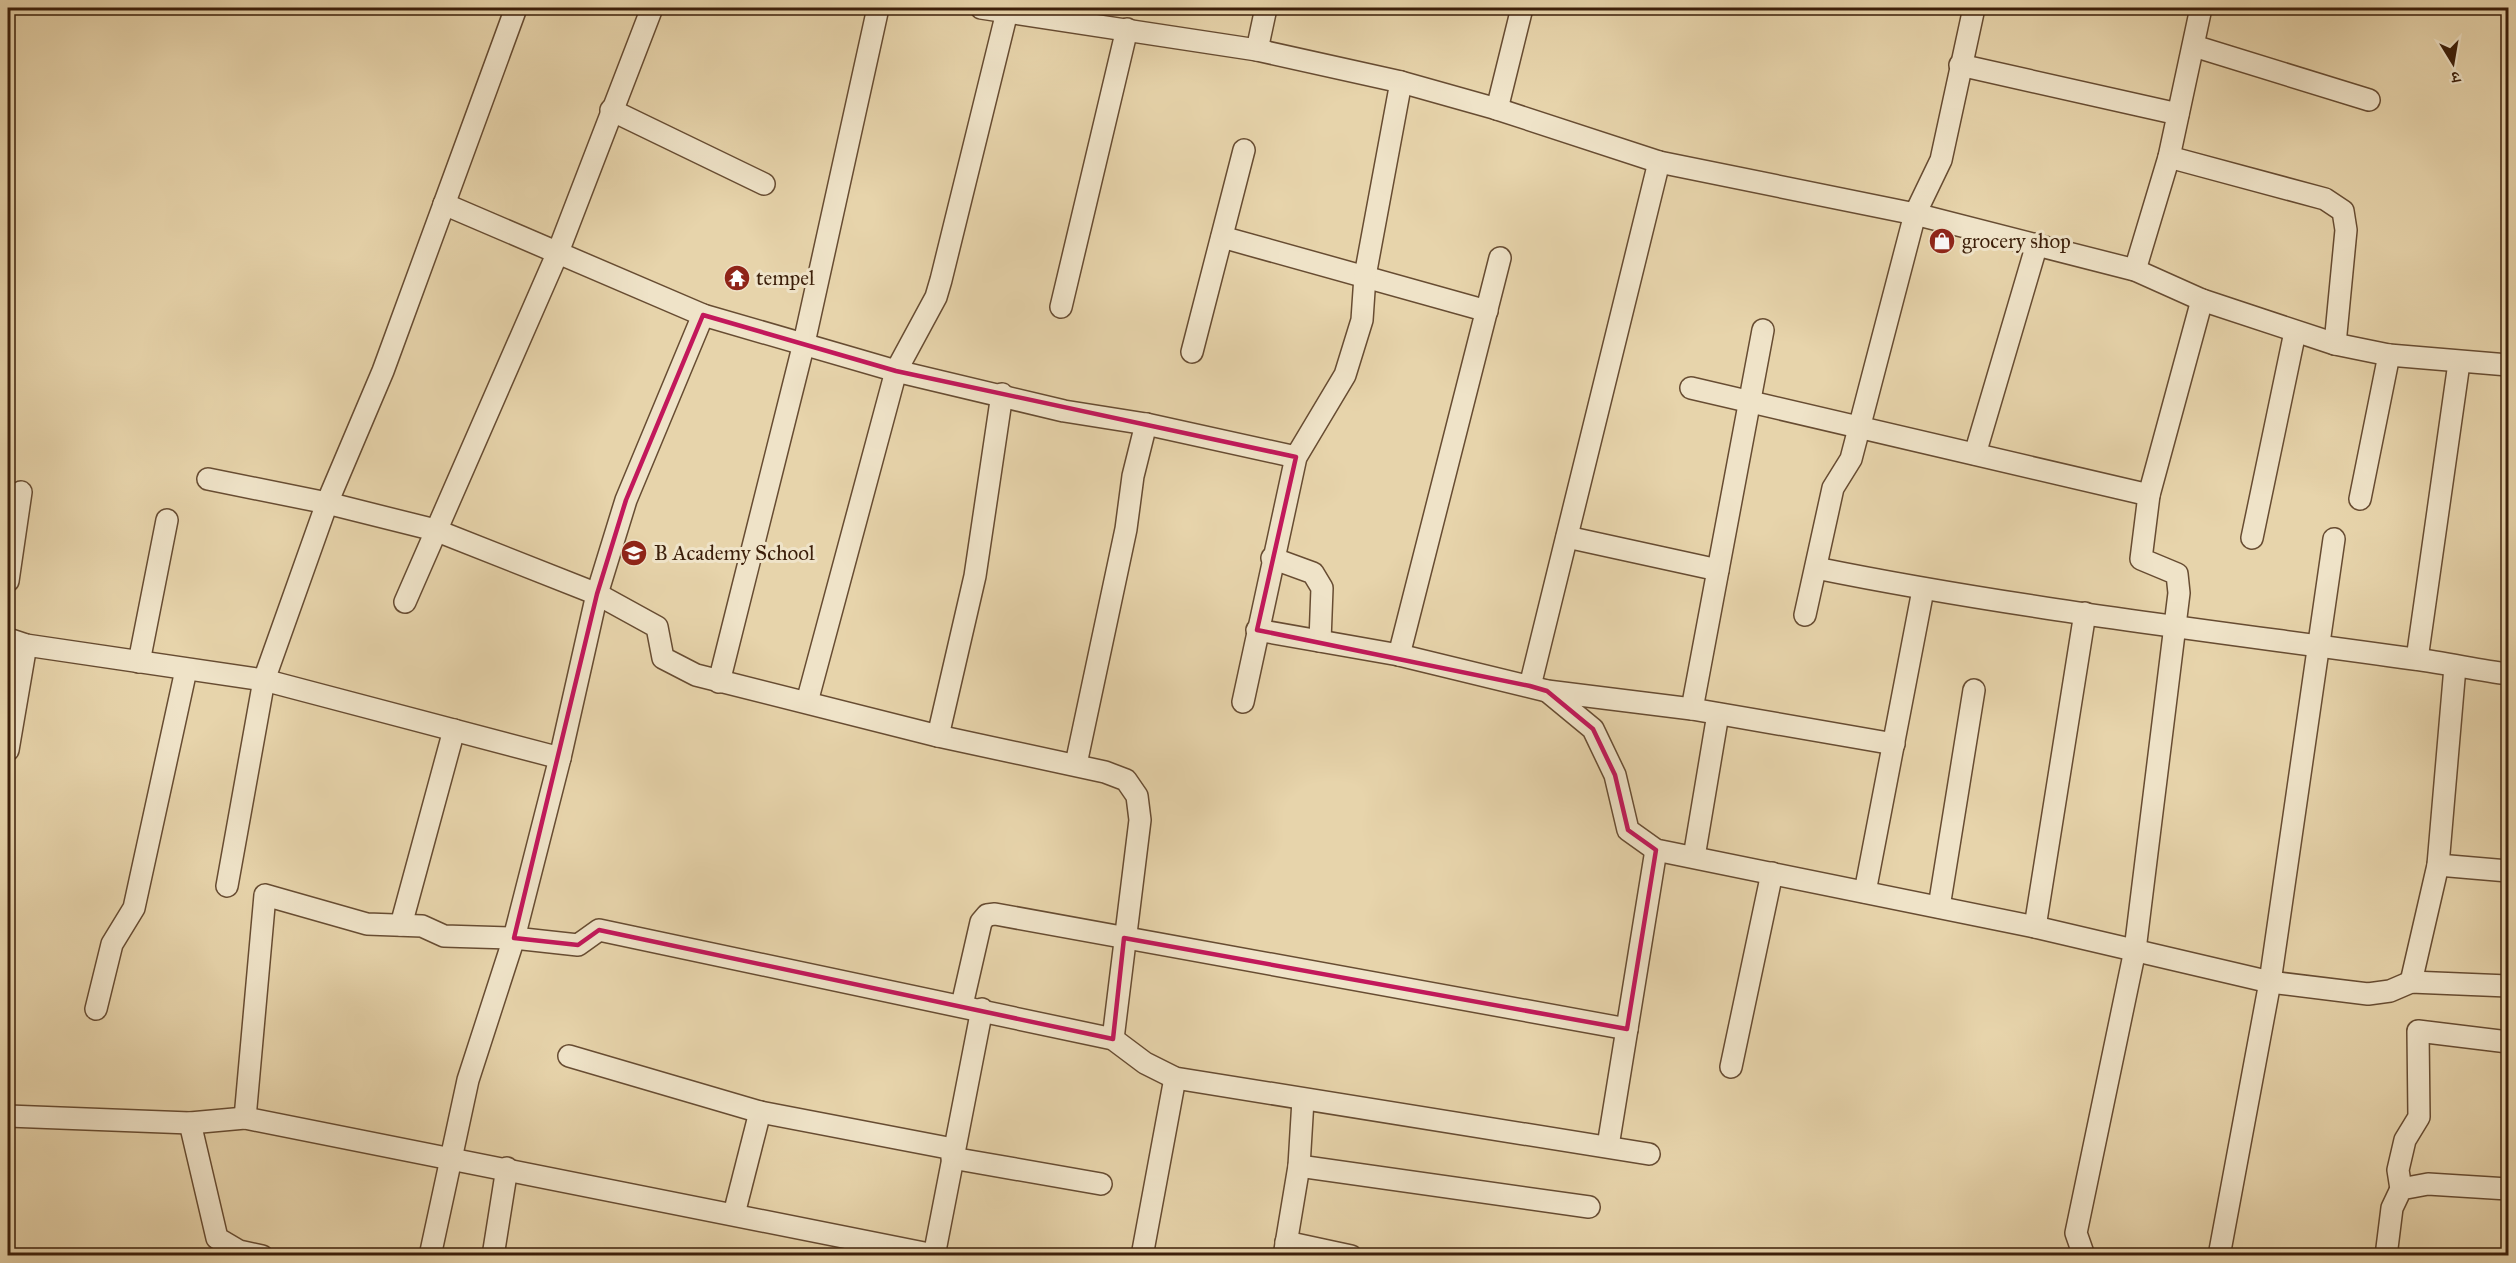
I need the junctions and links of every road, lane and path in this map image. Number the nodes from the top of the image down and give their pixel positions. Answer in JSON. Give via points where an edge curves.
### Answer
{"nodes":[{"id":1,"x":516,"y":8,"type":"edge"},
{"id":2,"x":652,"y":8,"type":"edge"},
{"id":3,"x":878,"y":8,"type":"edge"},
{"id":4,"x":981,"y":8,"type":"edge"},
{"id":5,"x":1266,"y":8,"type":"edge"},
{"id":6,"x":1522,"y":8,"type":"edge"},
{"id":7,"x":1974,"y":8,"type":"edge"},
{"id":8,"x":2201,"y":8,"type":"edge"},
{"id":9,"x":1007,"y":12,"type":"junction"},
{"id":10,"x":1126,"y":29,"type":"junction"},
{"id":11,"x":2194,"y":46,"type":"junction"},
{"id":12,"x":1257,"y":50,"type":"junction"},
{"id":13,"x":1960,"y":65,"type":"junction"},
{"id":14,"x":1401,"y":82,"type":"junction"},
{"id":15,"x":2369,"y":100,"type":"dead end"},
{"id":16,"x":611,"y":110,"type":"junction"},
{"id":17,"x":1497,"y":110,"type":"junction"},
{"id":18,"x":2178,"y":114,"type":"junction"},
{"id":19,"x":1244,"y":150,"type":"dead end"},
{"id":20,"x":2169,"y":156,"type":"junction"},
{"id":21,"x":1659,"y":162,"type":"junction"},
{"id":22,"x":764,"y":184,"type":"dead end"},
{"id":23,"x":444,"y":204,"type":"junction"},
{"id":24,"x":1915,"y":214,"type":"junction"},
{"id":25,"x":1222,"y":237,"type":"junction"},
{"id":26,"x":2037,"y":243,"type":"junction"},
{"id":27,"x":558,"y":252,"type":"junction"},
{"id":28,"x":1500,"y":258,"type":"dead end"},
{"id":29,"x":2135,"y":270,"type":"junction"},
{"id":30,"x":1365,"y":276,"type":"junction"},
{"id":31,"x":2202,"y":300,"type":"junction"},
{"id":32,"x":1061,"y":307,"type":"dead end"},
{"id":33,"x":1487,"y":311,"type":"junction"},
{"id":34,"x":703,"y":315,"type":"junction"},
{"id":35,"x":1763,"y":330,"type":"dead end"},
{"id":36,"x":2295,"y":332,"type":"junction"},
{"id":37,"x":804,"y":343,"type":"junction"},
{"id":38,"x":2335,"y":344,"type":"junction"},
{"id":39,"x":1192,"y":352,"type":"dead end"},
{"id":40,"x":2389,"y":355,"type":"junction"},
{"id":41,"x":2459,"y":363,"type":"junction"},
{"id":42,"x":2508,"y":364,"type":"edge"},
{"id":43,"x":896,"y":371,"type":"junction"},
{"id":44,"x":1691,"y":388,"type":"dead end"},
{"id":45,"x":1002,"y":394,"type":"junction"},
{"id":46,"x":1749,"y":401,"type":"junction"},
{"id":47,"x":1146,"y":424,"type":"junction"},
{"id":48,"x":1859,"y":427,"type":"junction"},
{"id":49,"x":1975,"y":454,"type":"junction"},
{"id":50,"x":1296,"y":457,"type":"junction"},
{"id":51,"x":208,"y":479,"type":"dead end"},
{"id":52,"x":21,"y":492,"type":"dead end"},
{"id":53,"x":2149,"y":495,"type":"junction"},
{"id":54,"x":2360,"y":499,"type":"dead end"},
{"id":55,"x":327,"y":502,"type":"junction"},
{"id":56,"x":166,"y":520,"type":"dead end"},
{"id":57,"x":435,"y":530,"type":"junction"},
{"id":58,"x":1567,"y":537,"type":"junction"},
{"id":59,"x":2252,"y":538,"type":"dead end"},
{"id":60,"x":2334,"y":539,"type":"dead end"},
{"id":61,"x":1272,"y":558,"type":"junction"},
{"id":62,"x":1816,"y":568,"type":"junction"},
{"id":63,"x":1718,"y":570,"type":"junction"},
{"id":64,"x":8,"y":581,"type":"edge"},
{"id":65,"x":1923,"y":590,"type":"junction"},
{"id":66,"x":597,"y":594,"type":"junction"},
{"id":67,"x":405,"y":602,"type":"dead end"},
{"id":68,"x":2085,"y":613,"type":"junction"},
{"id":69,"x":1805,"y":615,"type":"dead end"},
{"id":70,"x":2174,"y":627,"type":"junction"},
{"id":71,"x":1257,"y":630,"type":"junction"},
{"id":72,"x":1320,"y":641,"type":"junction"},
{"id":73,"x":17,"y":642,"type":"edge"},
{"id":74,"x":2317,"y":647,"type":"junction"},
{"id":75,"x":1399,"y":655,"type":"junction"},
{"id":76,"x":2417,"y":659,"type":"junction"},
{"id":77,"x":138,"y":662,"type":"junction"},
{"id":78,"x":2455,"y":667,"type":"junction"},
{"id":79,"x":186,"y":670,"type":"junction"},
{"id":80,"x":2508,"y":675,"type":"edge"},
{"id":81,"x":264,"y":680,"type":"junction"},
{"id":82,"x":719,"y":682,"type":"junction"},
{"id":83,"x":1538,"y":688,"type":"junction"},
{"id":84,"x":1974,"y":690,"type":"dead end"},
{"id":85,"x":807,"y":702,"type":"junction"},
{"id":86,"x":1242,"y":702,"type":"dead end"},
{"id":87,"x":1692,"y":709,"type":"junction"},
{"id":88,"x":1718,"y":714,"type":"junction"},
{"id":89,"x":454,"y":730,"type":"junction"},
{"id":90,"x":938,"y":736,"type":"junction"},
{"id":91,"x":1894,"y":744,"type":"junction"},
{"id":92,"x":8,"y":750,"type":"edge"},
{"id":93,"x":560,"y":758,"type":"junction"},
{"id":94,"x":1076,"y":764,"type":"junction"},
{"id":95,"x":1656,"y":850,"type":"junction"},
{"id":96,"x":1694,"y":857,"type":"junction"},
{"id":97,"x":2438,"y":865,"type":"junction"},
{"id":98,"x":2508,"y":871,"type":"edge"},
{"id":99,"x":1772,"y":873,"type":"junction"},
{"id":100,"x":227,"y":886,"type":"dead end"},
{"id":101,"x":1865,"y":892,"type":"junction"},
{"id":102,"x":1939,"y":907,"type":"junction"},
{"id":103,"x":401,"y":926,"type":"junction"},
{"id":104,"x":2035,"y":927,"type":"junction"},
{"id":105,"x":514,"y":938,"type":"junction"},
{"id":106,"x":1124,"y":938,"type":"junction"},
{"id":107,"x":2135,"y":950,"type":"junction"},
{"id":108,"x":2270,"y":982,"type":"junction"},
{"id":109,"x":2411,"y":982,"type":"junction"},
{"id":110,"x":2508,"y":986,"type":"edge"},
{"id":111,"x":972,"y":1007,"type":"junction"},
{"id":112,"x":96,"y":1009,"type":"dead end"},
{"id":113,"x":1627,"y":1029,"type":"junction"},
{"id":114,"x":1113,"y":1039,"type":"junction"},
{"id":115,"x":2508,"y":1042,"type":"edge"},
{"id":116,"x":569,"y":1056,"type":"dead end"},
{"id":117,"x":1731,"y":1067,"type":"dead end"},
{"id":118,"x":1174,"y":1078,"type":"junction"},
{"id":119,"x":1303,"y":1100,"type":"junction"},
{"id":120,"x":760,"y":1112,"type":"junction"},
{"id":121,"x":8,"y":1116,"type":"edge"},
{"id":122,"x":245,"y":1118,"type":"junction"},
{"id":123,"x":190,"y":1123,"type":"junction"},
{"id":124,"x":1608,"y":1146,"type":"junction"},
{"id":125,"x":952,"y":1154,"type":"junction"},
{"id":126,"x":1649,"y":1154,"type":"dead end"},
{"id":127,"x":449,"y":1157,"type":"junction"},
{"id":128,"x":1299,"y":1166,"type":"junction"},
{"id":129,"x":507,"y":1168,"type":"junction"},
{"id":130,"x":1101,"y":1184,"type":"dead end"},
{"id":131,"x":2401,"y":1189,"type":"junction"},
{"id":132,"x":2508,"y":1189,"type":"edge"},
{"id":133,"x":1589,"y":1207,"type":"dead end"},
{"id":134,"x":734,"y":1214,"type":"junction"},
{"id":135,"x":1285,"y":1249,"type":"edge"},
{"id":136,"x":934,"y":1255,"type":"edge"},
{"id":137,"x":262,"y":1256,"type":"edge"},
{"id":138,"x":430,"y":1256,"type":"edge"},
{"id":139,"x":493,"y":1256,"type":"edge"},
{"id":140,"x":1142,"y":1256,"type":"edge"},
{"id":141,"x":1351,"y":1256,"type":"edge"},
{"id":142,"x":2084,"y":1256,"type":"edge"},
{"id":143,"x":2219,"y":1256,"type":"edge"},
{"id":144,"x":2386,"y":1256,"type":"edge"}],
"edges":[{"from":1,"to":23,"type":"street"},
{"from":2,"to":16,"type":"street"},
{"from":3,"to":37,"type":"street"},
{"from":4,"to":9,"type":"street"},
{"from":5,"to":12,"type":"street"},
{"from":6,"to":17,"type":"street"},
{"from":7,"to":13,"type":"street"},
{"from":8,"to":11,"type":"street"},
{"from":9,"to":10,"type":"street"},
{"from":9,"to":43,"type":"street","via":[[936,297]]},
{"from":10,"to":12,"type":"street"},
{"from":10,"to":32,"type":"street"},
{"from":11,"to":15,"type":"street"},
{"from":11,"to":18,"type":"street"},
{"from":12,"to":14,"type":"street"},
{"from":13,"to":18,"type":"street"},
{"from":13,"to":24,"type":"street","via":[[1941,160]]},
{"from":14,"to":17,"type":"street"},
{"from":14,"to":30,"type":"street"},
{"from":16,"to":22,"type":"street"},
{"from":16,"to":27,"type":"street"},
{"from":17,"to":21,"type":"street"},
{"from":18,"to":20,"type":"street"},
{"from":19,"to":25,"type":"street"},
{"from":20,"to":29,"type":"street"},
{"from":20,"to":38,"type":"street","via":[[2325,199],[2343,211],[2346,230]]},
{"from":21,"to":24,"type":"street"},
{"from":21,"to":58,"type":"street"},
{"from":23,"to":27,"type":"street"},
{"from":23,"to":55,"type":"street","via":[[383,371]]},
{"from":24,"to":26,"type":"street"},
{"from":24,"to":48,"type":"street"},
{"from":25,"to":30,"type":"street"},
{"from":25,"to":39,"type":"street"},
{"from":26,"to":29,"type":"street"},
{"from":26,"to":49,"type":"street"},
{"from":27,"to":34,"type":"street"},
{"from":27,"to":57,"type":"street"},
{"from":28,"to":33,"type":"street"},
{"from":29,"to":31,"type":"street"},
{"from":30,"to":33,"type":"street"},
{"from":30,"to":50,"type":"street","via":[[1362,320],[1345,375]]},
{"from":31,"to":36,"type":"street"},
{"from":31,"to":53,"type":"street"},
{"from":33,"to":75,"type":"street"},
{"from":34,"to":37,"type":"street"},
{"from":34,"to":66,"type":"street","via":[[626,500]]},
{"from":35,"to":46,"type":"street"},
{"from":36,"to":38,"type":"street"},
{"from":36,"to":59,"type":"street"},
{"from":37,"to":43,"type":"street"},
{"from":37,"to":82,"type":"street"},
{"from":38,"to":40,"type":"street"},
{"from":40,"to":41,"type":"street"},
{"from":40,"to":54,"type":"street"},
{"from":41,"to":42,"type":"street"},
{"from":41,"to":76,"type":"street"},
{"from":43,"to":45,"type":"street"},
{"from":43,"to":85,"type":"street"},
{"from":44,"to":46,"type":"street"},
{"from":45,"to":47,"type":"street","via":[[1064,411]]},
{"from":45,"to":90,"type":"street","via":[[975,576]]},
{"from":46,"to":48,"type":"street"},
{"from":46,"to":63,"type":"street"},
{"from":47,"to":50,"type":"street"},
{"from":47,"to":94,"type":"street"},
{"from":48,"to":49,"type":"street"},
{"from":48,"to":62,"type":"street","via":[[1851,459],[1833,488]]},
{"from":49,"to":53,"type":"street"},
{"from":50,"to":61,"type":"street"},
{"from":51,"to":55,"type":"street"},
{"from":52,"to":64,"type":"street"},
{"from":53,"to":70,"type":"street","via":[[2140,559],[2177,574],[2179,593]]},
{"from":55,"to":57,"type":"street"},
{"from":55,"to":81,"type":"street"},
{"from":56,"to":77,"type":"street"},
{"from":57,"to":66,"type":"street"},
{"from":57,"to":67,"type":"street"},
{"from":58,"to":63,"type":"street"},
{"from":58,"to":83,"type":"street"},
{"from":60,"to":74,"type":"street"},
{"from":61,"to":71,"type":"street"},
{"from":61,"to":72,"type":"street","via":[[1313,573],[1322,588]]},
{"from":62,"to":65,"type":"street"},
{"from":62,"to":69,"type":"street"},
{"from":63,"to":87,"type":"street"},
{"from":65,"to":68,"type":"street"},
{"from":65,"to":91,"type":"street"},
{"from":66,"to":82,"type":"street","via":[[657,627],[663,658]]},
{"from":66,"to":93,"type":"street"},
{"from":68,"to":70,"type":"street"},
{"from":68,"to":104,"type":"street"},
{"from":70,"to":74,"type":"street"},
{"from":70,"to":107,"type":"street"},
{"from":71,"to":72,"type":"street"},
{"from":71,"to":86,"type":"street"},
{"from":72,"to":75,"type":"street"},
{"from":73,"to":77,"type":"street"},
{"from":73,"to":92,"type":"street"},
{"from":74,"to":76,"type":"street"},
{"from":74,"to":108,"type":"street"},
{"from":75,"to":83,"type":"street"},
{"from":76,"to":78,"type":"street"},
{"from":77,"to":79,"type":"street"},
{"from":78,"to":80,"type":"street"},
{"from":78,"to":97,"type":"street"},
{"from":79,"to":81,"type":"street"},
{"from":79,"to":112,"type":"street","via":[[134,908],[112,944]]},
{"from":81,"to":89,"type":"street"},
{"from":81,"to":100,"type":"street"},
{"from":82,"to":85,"type":"street"},
{"from":83,"to":87,"type":"street"},
{"from":83,"to":95,"type":"street","via":[[1593,729],[1615,775],[1628,830]]},
{"from":84,"to":102,"type":"street"},
{"from":85,"to":90,"type":"street"},
{"from":87,"to":88,"type":"street"},
{"from":88,"to":91,"type":"street"},
{"from":88,"to":96,"type":"street"},
{"from":89,"to":93,"type":"street"},
{"from":89,"to":103,"type":"street"},
{"from":90,"to":94,"type":"street"},
{"from":91,"to":101,"type":"street"},
{"from":93,"to":105,"type":"street"},
{"from":94,"to":106,"type":"street","via":[[1126,780],[1137,796],[1140,820]]},
{"from":95,"to":96,"type":"street"},
{"from":95,"to":113,"type":"street"},
{"from":96,"to":99,"type":"street"},
{"from":97,"to":98,"type":"street"},
{"from":97,"to":109,"type":"street"},
{"from":99,"to":101,"type":"street"},
{"from":99,"to":117,"type":"street"},
{"from":101,"to":102,"type":"street"},
{"from":102,"to":104,"type":"street"},
{"from":103,"to":105,"type":"street","via":[[422,926],[444,936]]},
{"from":103,"to":122,"type":"street","via":[[367,924],[265,895]]},
{"from":104,"to":107,"type":"street"},
{"from":105,"to":111,"type":"street","via":[[578,945],[599,930]]},
{"from":105,"to":127,"type":"street","via":[[468,1080]]},
{"from":106,"to":111,"type":"street","via":[[1008,915],[987,915],[981,922]]},
{"from":106,"to":113,"type":"street"},
{"from":106,"to":114,"type":"street"},
{"from":107,"to":108,"type":"street"},
{"from":107,"to":142,"type":"street","via":[[2076,1233]]},
{"from":108,"to":109,"type":"street","via":[[2368,994],[2390,992]]},
{"from":108,"to":143,"type":"street"},
{"from":109,"to":110,"type":"street"},
{"from":111,"to":114,"type":"street"},
{"from":111,"to":125,"type":"street"},
{"from":113,"to":124,"type":"street"},
{"from":114,"to":118,"type":"street"},
{"from":115,"to":131,"type":"street","via":[[2418,1031],[2419,1117],[2405,1140],[2398,1170]]},
{"from":116,"to":120,"type":"street"},
{"from":118,"to":119,"type":"street"},
{"from":118,"to":140,"type":"street"},
{"from":119,"to":124,"type":"street"},
{"from":119,"to":128,"type":"street"},
{"from":120,"to":125,"type":"street"},
{"from":120,"to":134,"type":"street"},
{"from":121,"to":123,"type":"street"},
{"from":122,"to":123,"type":"street"},
{"from":122,"to":127,"type":"street"},
{"from":123,"to":137,"type":"street","via":[[217,1238],[239,1251]]},
{"from":124,"to":126,"type":"street"},
{"from":125,"to":130,"type":"street"},
{"from":125,"to":136,"type":"street"},
{"from":127,"to":129,"type":"street"},
{"from":127,"to":138,"type":"street"},
{"from":128,"to":133,"type":"street"},
{"from":128,"to":135,"type":"street"},
{"from":129,"to":134,"type":"street"},
{"from":129,"to":139,"type":"street"},
{"from":131,"to":132,"type":"street","via":[[2428,1184]]},
{"from":131,"to":144,"type":"street","via":[[2392,1208]]},
{"from":134,"to":136,"type":"street"},
{"from":135,"to":141,"type":"street"}]}
